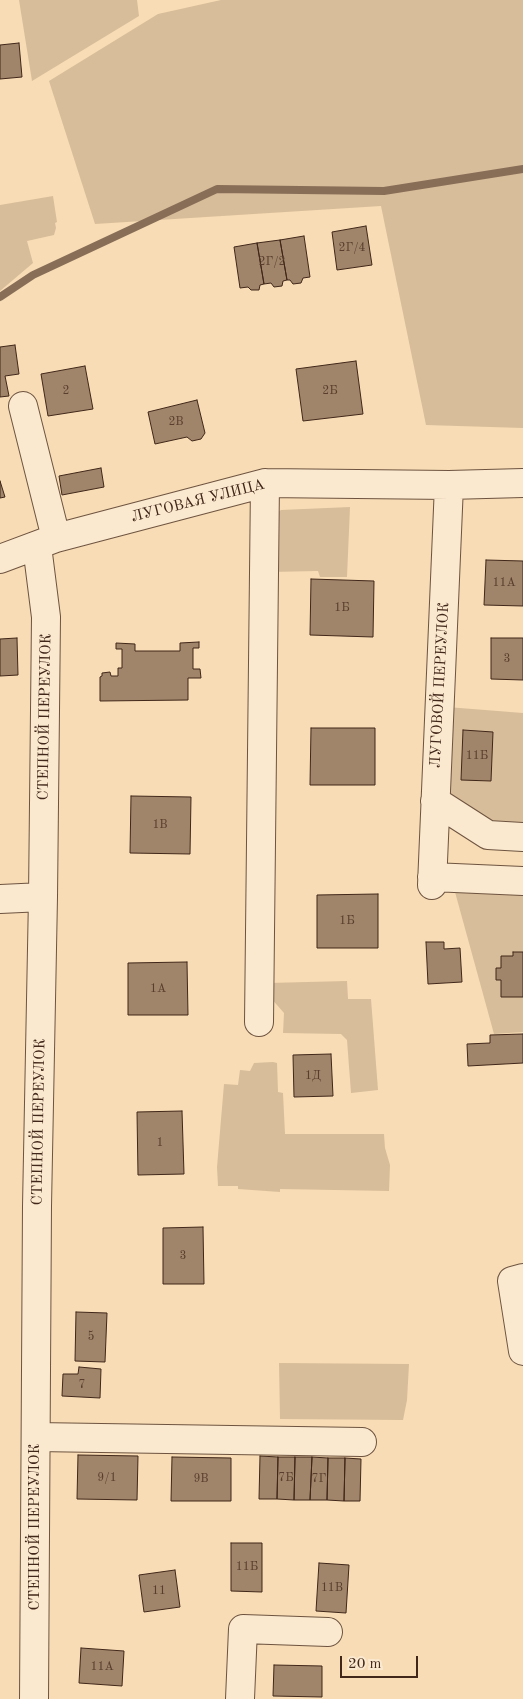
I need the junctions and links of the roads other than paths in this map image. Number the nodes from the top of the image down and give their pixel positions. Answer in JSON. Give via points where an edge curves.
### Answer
{"nodes":[{"id":1,"x":23,"y":406,"type":"dead end"},
{"id":2,"x":265,"y":483,"type":"junction"},
{"id":3,"x":523,"y":483,"type":"edge"},
{"id":4,"x":449,"y":485,"type":"junction"},
{"id":5,"x":46,"y":542,"type":"junction"},
{"id":6,"x":0,"y":559,"type":"edge"},
{"id":7,"x":435,"y":801,"type":"junction"},
{"id":8,"x":523,"y":837,"type":"edge"},
{"id":9,"x":523,"y":881,"type":"edge"},
{"id":10,"x":43,"y":897,"type":"junction"},
{"id":11,"x":0,"y":899,"type":"edge"},
{"id":12,"x":259,"y":1022,"type":"dead end"},
{"id":13,"x":523,"y":1278,"type":"edge"},
{"id":14,"x":523,"y":1351,"type":"edge"},
{"id":15,"x":36,"y":1437,"type":"junction"},
{"id":16,"x":362,"y":1442,"type":"dead end"},
{"id":17,"x":328,"y":1632,"type":"dead end"},
{"id":18,"x":34,"y":1699,"type":"edge"},
{"id":19,"x":240,"y":1699,"type":"edge"}],
"edges":[{"from":1,"to":5,"type":"street","name":"СТЕПНОЙ ПЕРЕУЛОК"},
{"from":2,"to":4,"type":"street","name":"ЛУГОВАЯ УЛИЦА"},
{"from":2,"to":5,"type":"street","name":"ЛУГОВАЯ УЛИЦА"},
{"from":2,"to":12,"type":"street"},
{"from":3,"to":4,"type":"street","name":"ЛУГОВАЯ УЛИЦА"},
{"from":4,"to":7,"type":"street","name":"ЛУГОВОЙ ПЕРЕУЛОК"},
{"from":5,"to":6,"type":"street","name":"ЛУГОВАЯ УЛИЦА"},
{"from":5,"to":10,"type":"street","name":"СТЕПНОЙ ПЕРЕУЛОК"},
{"from":7,"to":8,"type":"street","via":[[488,835]]},
{"from":7,"to":9,"type":"street","name":"ЛУГОВОЙ ПЕРЕУЛОК","via":[[432,881]]},
{"from":10,"to":11,"type":"street"},
{"from":10,"to":15,"type":"street","name":"СТЕПНОЙ ПЕРЕУЛОК"},
{"from":13,"to":14,"type":"street","via":[[512,1281]]},
{"from":15,"to":16,"type":"street"},
{"from":15,"to":18,"type":"street","name":"СТЕПНОЙ ПЕРЕУЛОК"},
{"from":17,"to":19,"type":"street","via":[[243,1630]]}]}
